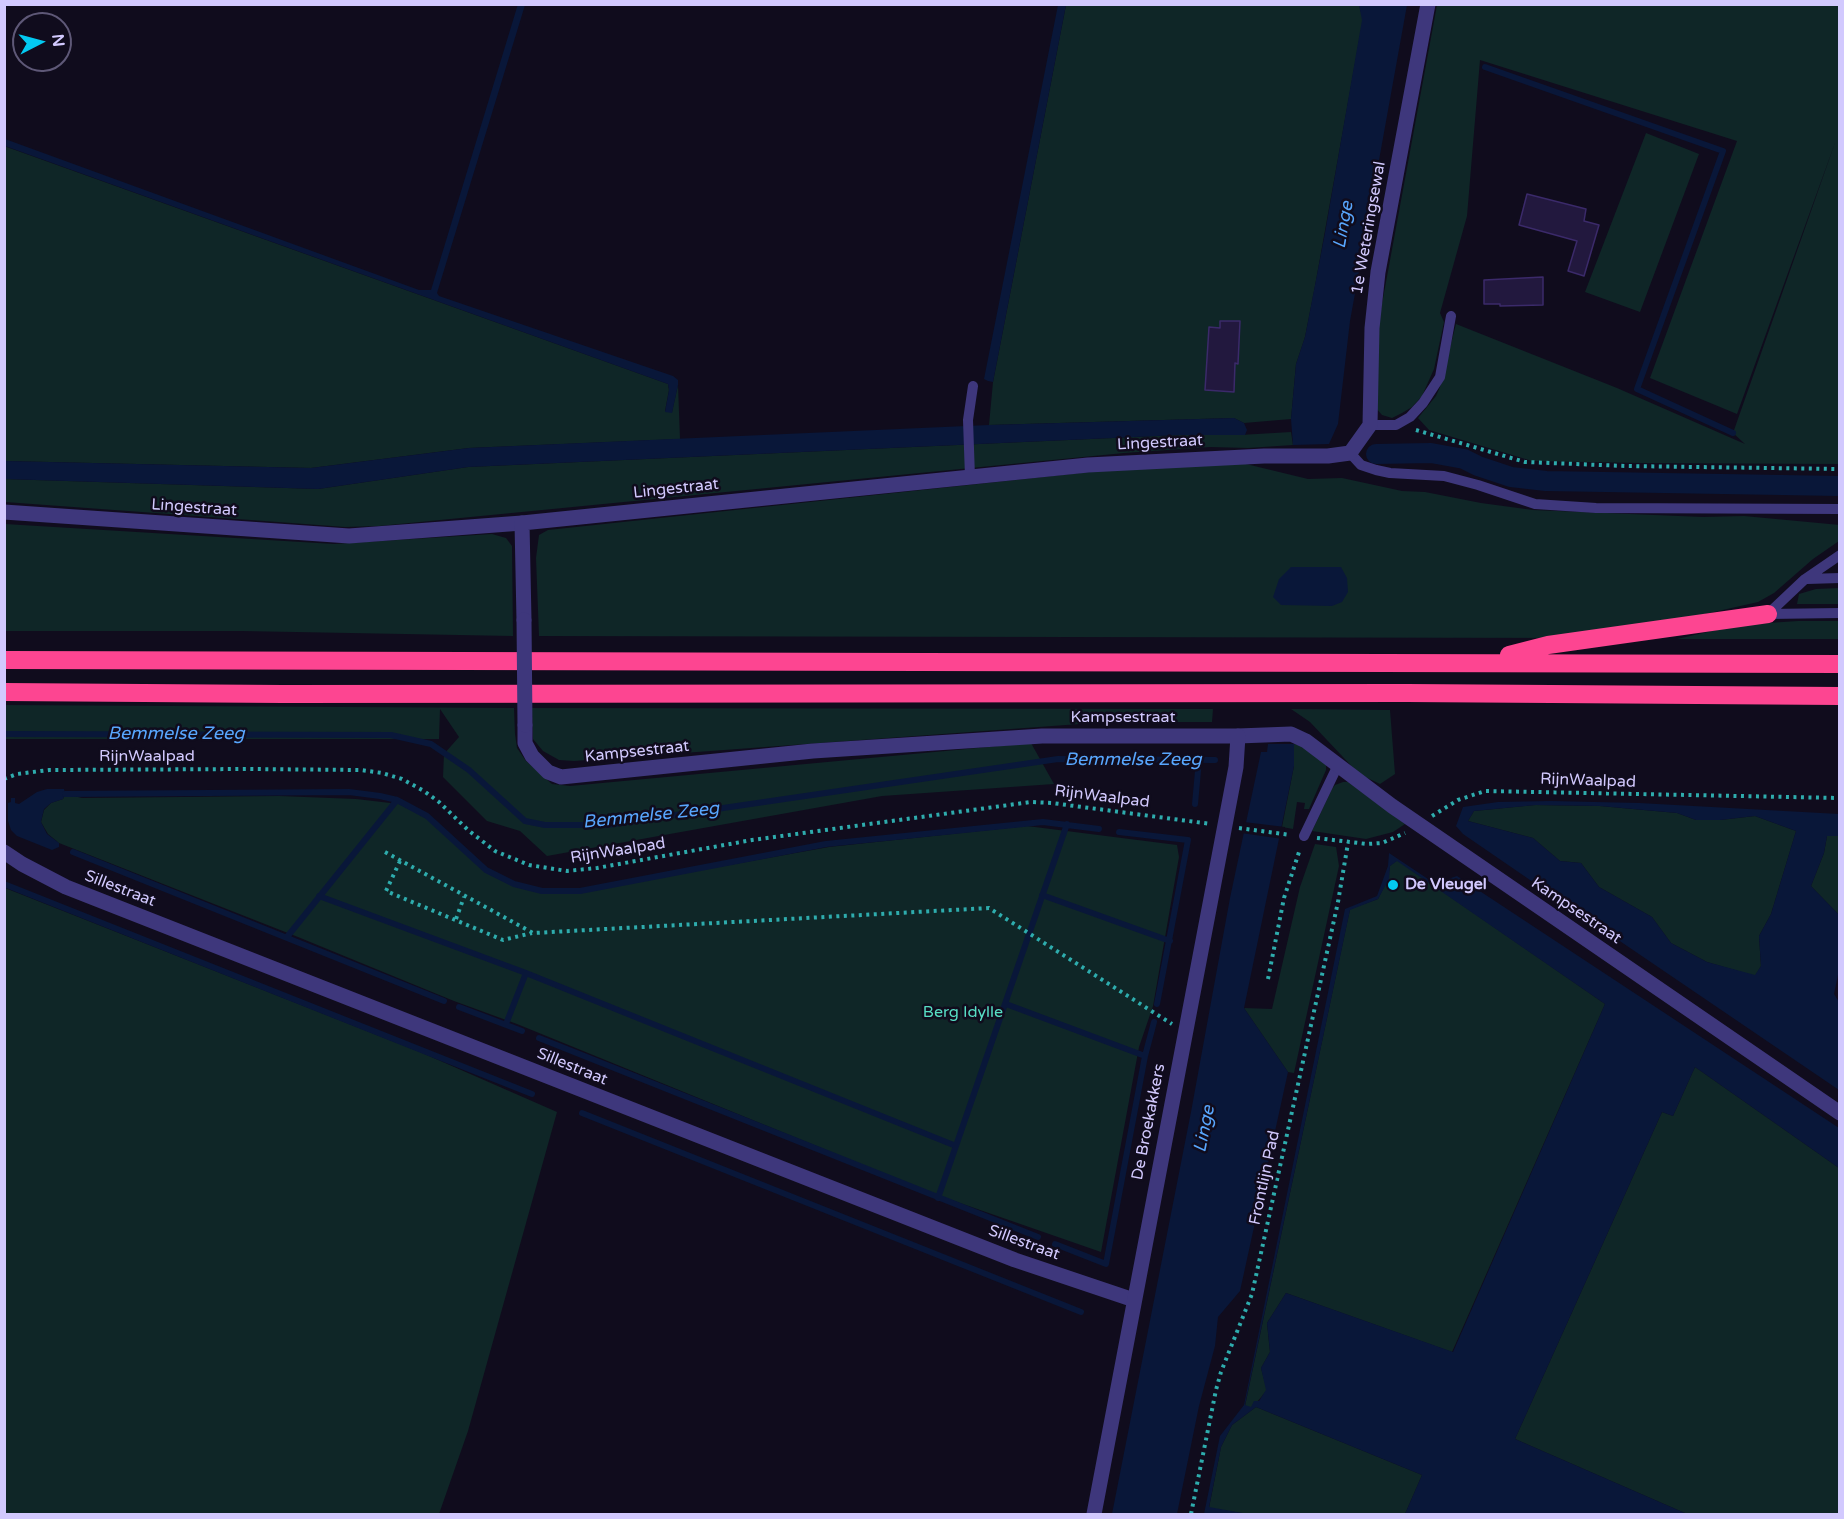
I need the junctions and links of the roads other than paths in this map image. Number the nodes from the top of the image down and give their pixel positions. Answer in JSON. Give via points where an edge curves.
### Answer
{"nodes":[{"id":1,"x":1428,"y":4,"type":"edge"},
{"id":2,"x":1451,"y":316,"type":"dead end"},
{"id":3,"x":973,"y":386,"type":"dead end"},
{"id":4,"x":1370,"y":426,"type":"junction"},
{"id":5,"x":1350,"y":453,"type":"junction"},
{"id":6,"x":969,"y":477,"type":"junction"},
{"id":7,"x":1839,"y":509,"type":"edge"},
{"id":8,"x":4,"y":512,"type":"edge"},
{"id":9,"x":522,"y":523,"type":"junction"},
{"id":10,"x":1839,"y":555,"type":"edge"},
{"id":11,"x":1839,"y":578,"type":"edge"},
{"id":12,"x":1805,"y":579,"type":"junction"},
{"id":13,"x":1839,"y":613,"type":"edge"},
{"id":14,"x":1768,"y":614,"type":"junction"},
{"id":15,"x":4,"y":660,"type":"edge"},
{"id":16,"x":1485,"y":662,"type":"junction"},
{"id":17,"x":1839,"y":664,"type":"edge"},
{"id":18,"x":4,"y":692,"type":"edge"},
{"id":19,"x":1839,"y":696,"type":"edge"},
{"id":20,"x":1238,"y":736,"type":"junction"},
{"id":21,"x":1338,"y":765,"type":"junction"},
{"id":22,"x":1304,"y":836,"type":"road end"},
{"id":23,"x":4,"y":852,"type":"edge"},
{"id":24,"x":1839,"y":1113,"type":"edge"},
{"id":25,"x":1134,"y":1300,"type":"junction"},
{"id":26,"x":1094,"y":1515,"type":"edge"}],
"edges":[{"from":1,"to":4,"type":"street","name":"1e Weteringsewal","via":[[1378,272],[1372,328]]},
{"from":2,"to":4,"type":"lane","via":[[1440,376],[1423,403],[1410,417],[1396,424]]},
{"from":3,"to":6,"type":"lane","via":[[968,420]]},
{"from":4,"to":5,"type":"street"},
{"from":5,"to":6,"type":"street","name":"Lingestraat","via":[[1088,465]]},
{"from":5,"to":7,"type":"lane","via":[[1361,465],[1376,470],[1443,476],[1534,504]]},
{"from":6,"to":9,"type":"street","name":"Lingestraat"},
{"from":8,"to":9,"type":"street","name":"Lingestraat","via":[[349,536]]},
{"from":9,"to":20,"type":"street","name":"Kampsestraat","bridge":true,"via":[[525,743],[548,772],[561,777],[813,751],[1042,736]]},
{"from":10,"to":12,"type":"lane"},
{"from":11,"to":12,"type":"lane"},
{"from":12,"to":14,"type":"lane"},
{"from":13,"to":14,"type":"lane"},
{"from":14,"to":16,"type":"highway","via":[[1548,645]]},
{"from":15,"to":16,"type":"highway"},
{"from":16,"to":17,"type":"highway"},
{"from":18,"to":19,"type":"highway"},
{"from":20,"to":21,"type":"street","name":"Kampsestraat","via":[[1291,734]]},
{"from":20,"to":25,"type":"street","name":"De Broekakkers","via":[[1236,767]]},
{"from":21,"to":22,"type":"lane"},
{"from":21,"to":24,"type":"street","name":"Kampsestraat","via":[[1419,825]]},
{"from":23,"to":25,"type":"street","name":"Sillestraat","via":[[66,887],[1015,1260]]},
{"from":25,"to":26,"type":"street","name":"De Broekakkers"}]}
